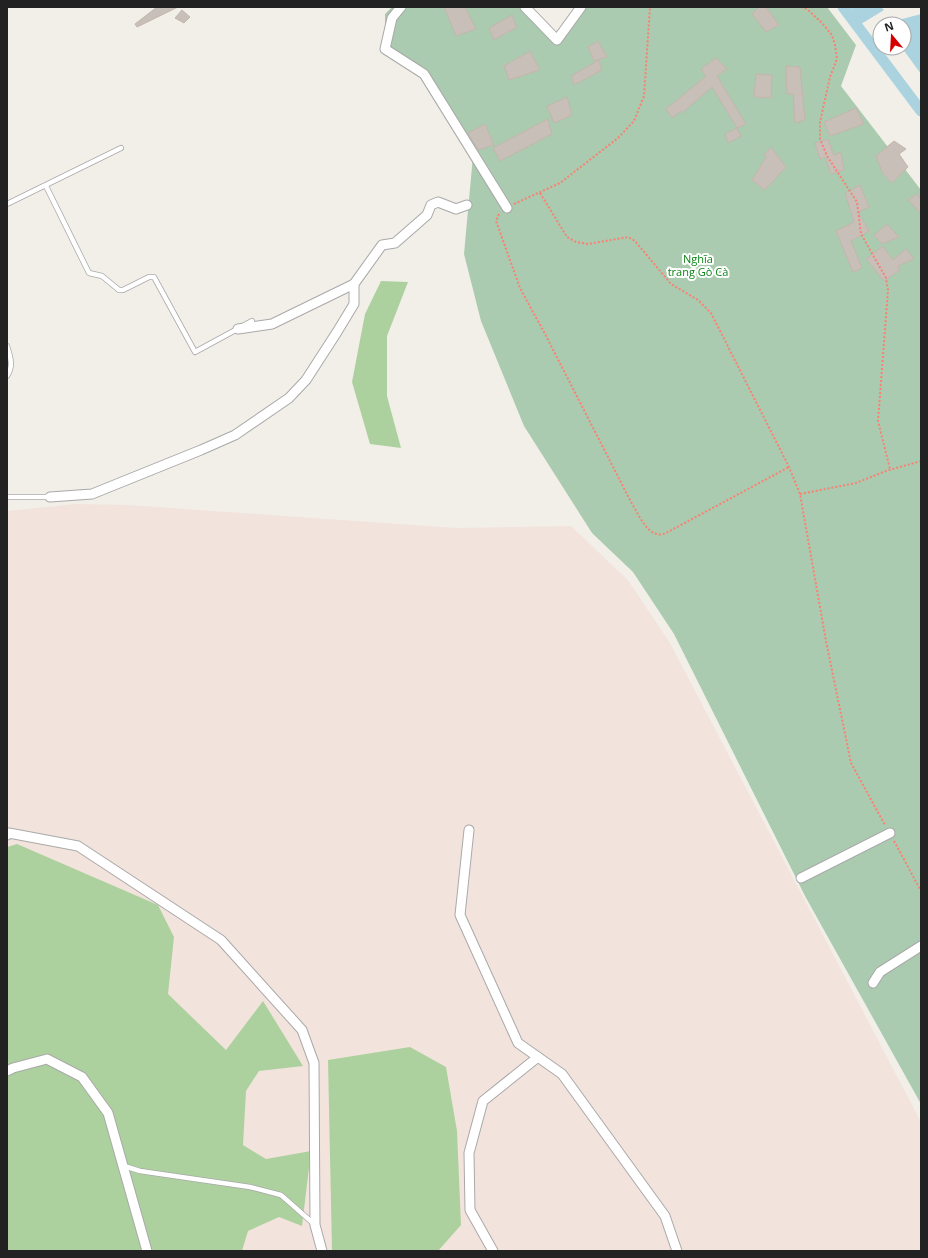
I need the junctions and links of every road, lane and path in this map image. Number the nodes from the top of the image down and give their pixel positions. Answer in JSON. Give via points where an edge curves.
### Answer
{"nodes":[{"id":1,"x":401,"y":7,"type":"edge"},
{"id":2,"x":525,"y":7,"type":"edge"},
{"id":3,"x":581,"y":7,"type":"edge"},
{"id":4,"x":650,"y":7,"type":"edge"},
{"id":5,"x":801,"y":7,"type":"edge"},
{"id":6,"x":121,"y":148,"type":"dead end"},
{"id":7,"x":46,"y":186,"type":"junction"},
{"id":8,"x":540,"y":192,"type":"junction"},
{"id":9,"x":7,"y":204,"type":"edge"},
{"id":10,"x":467,"y":204,"type":"dead end"},
{"id":11,"x":507,"y":208,"type":"junction"},
{"id":12,"x":354,"y":284,"type":"junction"},
{"id":13,"x":252,"y":321,"type":"dead end"},
{"id":14,"x":238,"y":329,"type":"junction"},
{"id":15,"x":7,"y":346,"type":"edge"},
{"id":16,"x":7,"y":376,"type":"edge"},
{"id":17,"x":921,"y":461,"type":"edge"},
{"id":18,"x":789,"y":467,"type":"junction"},
{"id":19,"x":890,"y":470,"type":"junction"},
{"id":20,"x":800,"y":494,"type":"junction"},
{"id":21,"x":7,"y":497,"type":"edge"},
{"id":22,"x":50,"y":497,"type":"joint"},
{"id":23,"x":469,"y":830,"type":"dead end"},
{"id":24,"x":890,"y":833,"type":"junction"},
{"id":25,"x":7,"y":835,"type":"edge"},
{"id":26,"x":801,"y":878,"type":"dead end"},
{"id":27,"x":921,"y":891,"type":"edge"},
{"id":28,"x":921,"y":946,"type":"edge"},
{"id":29,"x":873,"y":983,"type":"dead end"},
{"id":30,"x":538,"y":1056,"type":"junction"},
{"id":31,"x":7,"y":1071,"type":"edge"},
{"id":32,"x":124,"y":1166,"type":"junction"},
{"id":33,"x":315,"y":1225,"type":"junction"},
{"id":34,"x":147,"y":1251,"type":"edge"},
{"id":35,"x":322,"y":1251,"type":"edge"},
{"id":36,"x":494,"y":1251,"type":"edge"},
{"id":37,"x":677,"y":1251,"type":"edge"}],
"edges":[{"from":1,"to":11,"type":"street","via":[[392,18],[385,50],[424,74]]},
{"from":2,"to":3,"type":"street","via":[[557,40]]},
{"from":4,"to":8,"type":"path","via":[[644,96],[634,121],[618,138],[560,183]]},
{"from":5,"to":19,"type":"path","via":[[807,9],[822,23],[832,35],[835,45],[837,59],[830,77],[820,122],[820,139],[827,156],[857,202],[862,234],[886,278],[888,290],[878,421]]},
{"from":6,"to":7,"type":"lane"},
{"from":7,"to":9,"type":"lane"},
{"from":7,"to":14,"type":"lane","via":[[89,273],[102,276],[119,290],[154,277],[195,352]]},
{"from":8,"to":11,"type":"path"},
{"from":8,"to":18,"type":"path","via":[[567,237],[588,244],[628,237],[635,241],[671,284],[698,300],[711,313]]},
{"from":10,"to":12,"type":"street","via":[[456,209],[438,202],[431,205],[427,215],[395,243],[382,245]]},
{"from":11,"to":18,"type":"path","via":[[499,214],[496,221],[520,288],[631,502],[654,534],[666,533]]},
{"from":12,"to":14,"type":"street","via":[[272,324]]},
{"from":12,"to":22,"type":"street","via":[[354,304],[306,380],[289,398],[235,435],[194,453],[92,494]]},
{"from":13,"to":14,"type":"lane"},
{"from":15,"to":16,"type":"lane","via":[[12,363]]},
{"from":17,"to":19,"type":"path"},
{"from":18,"to":20,"type":"path"},
{"from":19,"to":20,"type":"path","via":[[856,483]]},
{"from":20,"to":24,"type":"path","via":[[851,763]]},
{"from":21,"to":22,"type":"lane"},
{"from":23,"to":30,"type":"street","via":[[460,916],[518,1043]]},
{"from":24,"to":26,"type":"street"},
{"from":24,"to":27,"type":"path"},
{"from":25,"to":33,"type":"street","via":[[9,833],[78,846],[215,935],[302,1030],[314,1063]]},
{"from":28,"to":29,"type":"street","via":[[880,972]]},
{"from":30,"to":36,"type":"street","via":[[483,1101],[469,1153],[470,1210]]},
{"from":30,"to":37,"type":"street","via":[[562,1074],[665,1216]]},
{"from":31,"to":32,"type":"street","via":[[47,1059],[82,1077],[108,1113]]},
{"from":32,"to":33,"type":"lane","via":[[140,1171],[250,1187],[281,1195]]},
{"from":32,"to":34,"type":"street"},
{"from":33,"to":35,"type":"street"}]}
